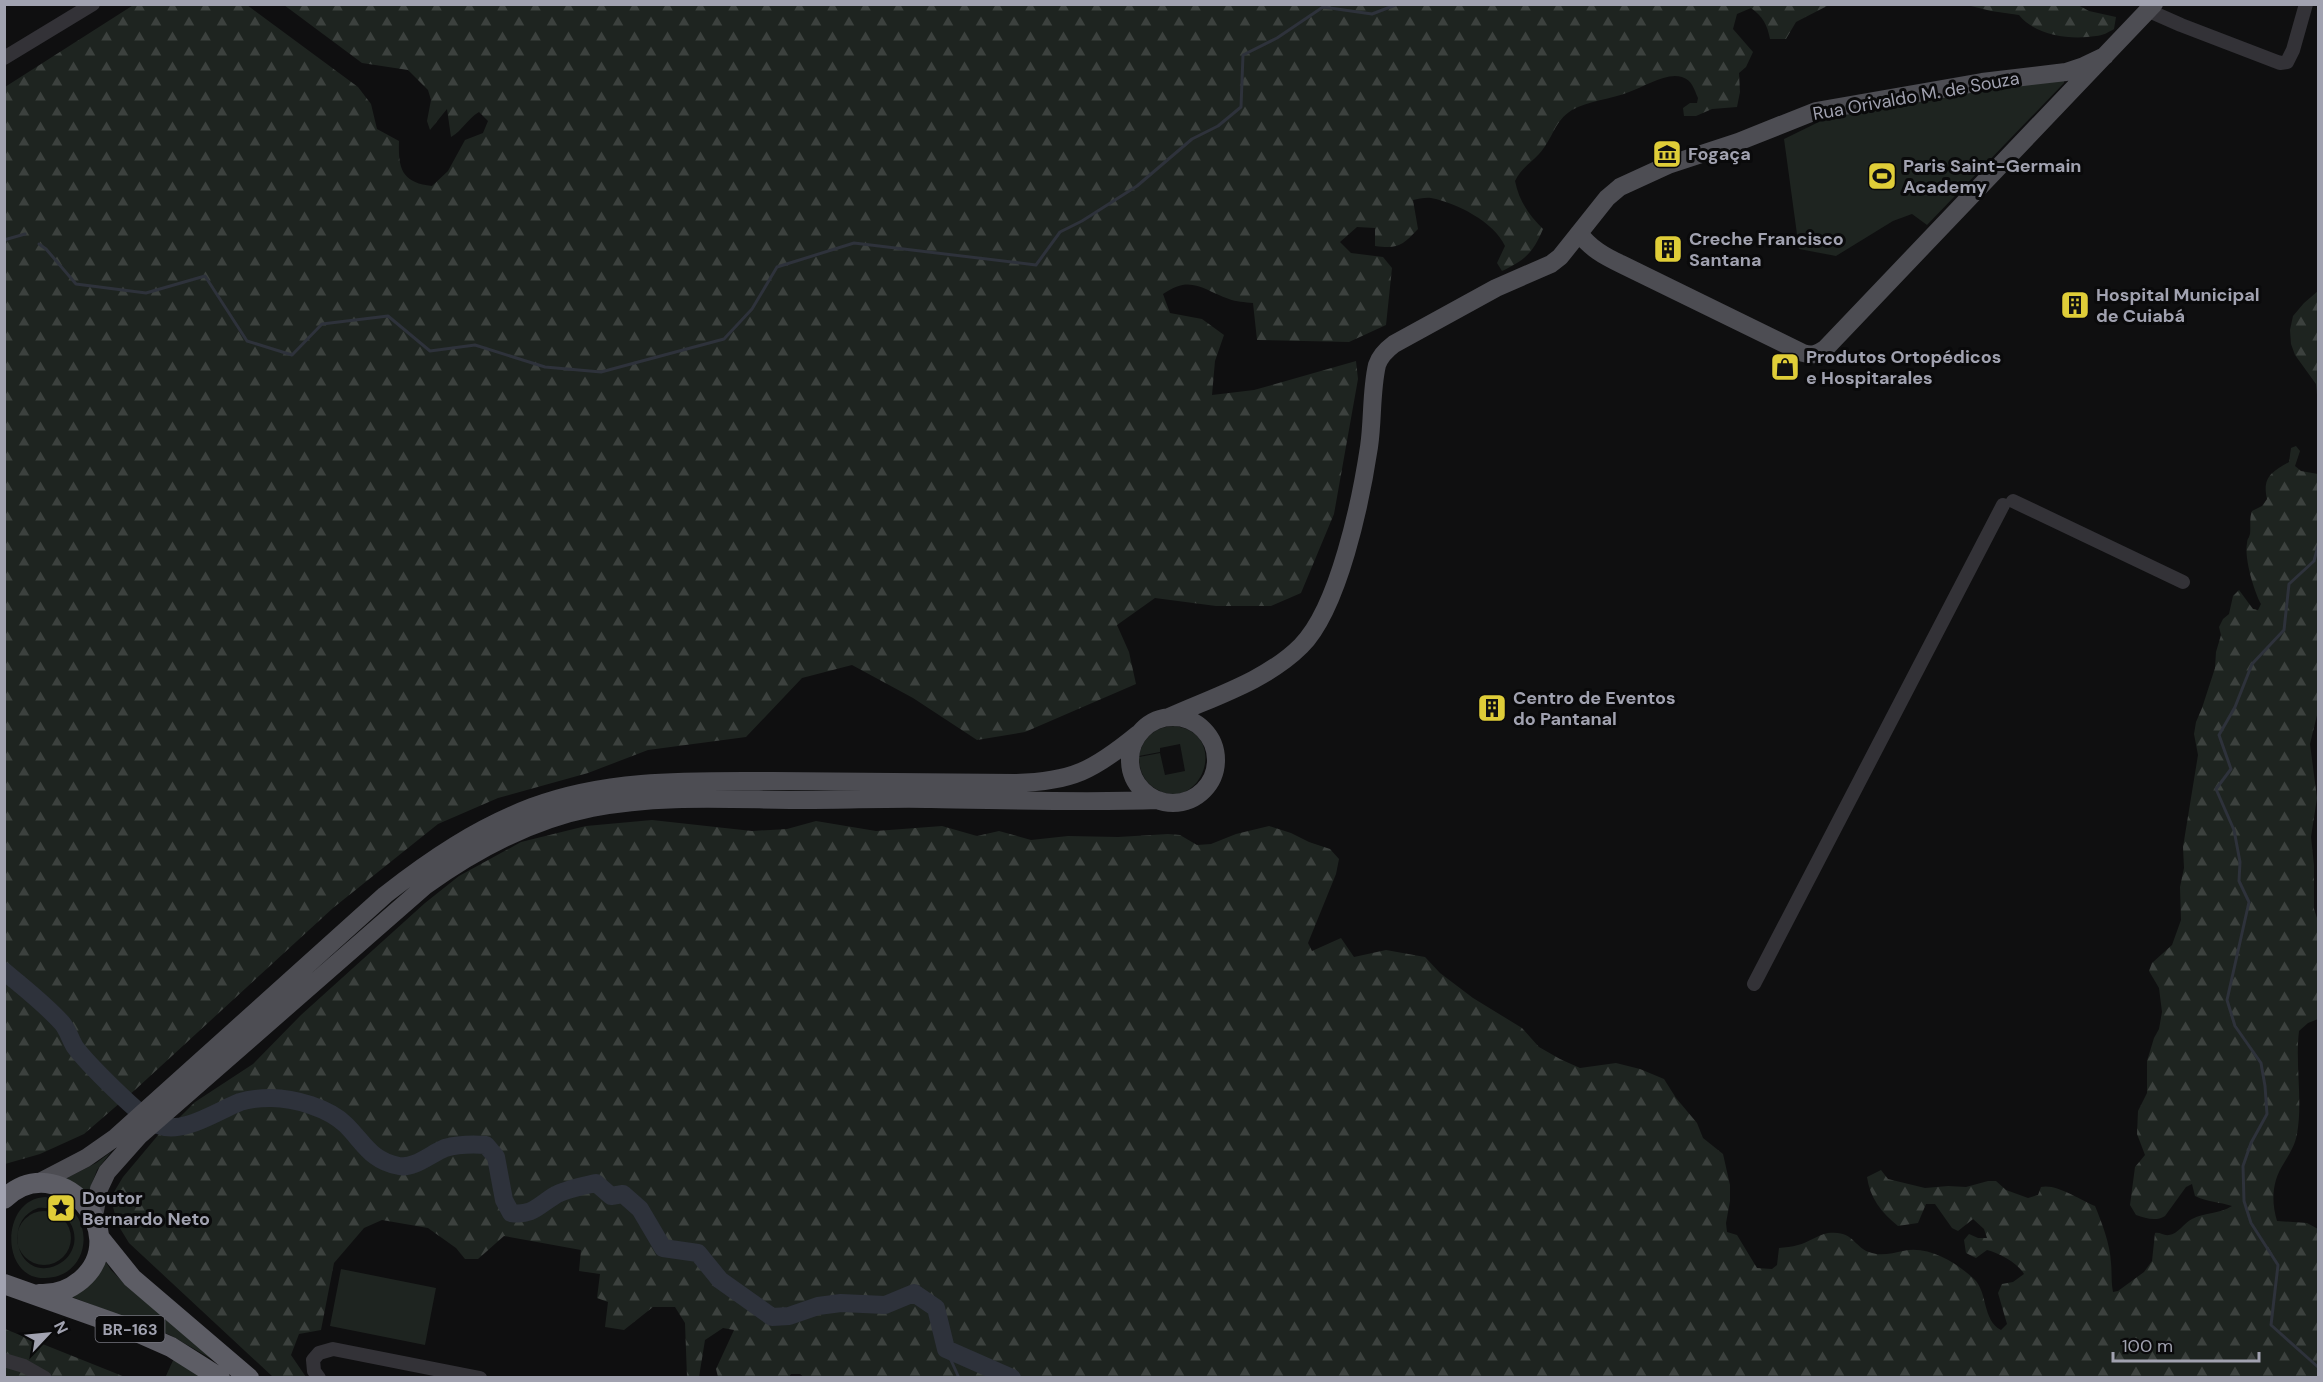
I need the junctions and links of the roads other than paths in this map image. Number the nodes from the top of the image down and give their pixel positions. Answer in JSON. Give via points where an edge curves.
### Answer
{"nodes":[{"id":1,"x":93,"y":4,"type":"edge"},
{"id":2,"x":2306,"y":4,"type":"edge"},
{"id":3,"x":2150,"y":7,"type":"edge"},
{"id":4,"x":4,"y":58,"type":"edge"},
{"id":5,"x":2070,"y":79,"type":"junction"},
{"id":6,"x":1579,"y":233,"type":"junction"},
{"id":7,"x":1600,"y":253,"type":"junction"},
{"id":8,"x":1560,"y":257,"type":"junction"},
{"id":9,"x":2183,"y":582,"type":"dead end"},
{"id":10,"x":1233,"y":688,"type":"junction"},
{"id":11,"x":1169,"y":717,"type":"junction"},
{"id":12,"x":1204,"y":730,"type":"junction"},
{"id":13,"x":1138,"y":734,"type":"junction"},
{"id":14,"x":1158,"y":801,"type":"junction"},
{"id":15,"x":1754,"y":984,"type":"dead end"},
{"id":16,"x":168,"y":1099,"type":"junction"},
{"id":17,"x":134,"y":1131,"type":"junction"},
{"id":18,"x":17,"y":1190,"type":"edge"},
{"id":19,"x":94,"y":1216,"type":"junction"},
{"id":20,"x":99,"y":1237,"type":"junction"},
{"id":21,"x":7,"y":1284,"type":"edge"},
{"id":22,"x":33,"y":1294,"type":"junction"},
{"id":23,"x":4,"y":1360,"type":"edge"},
{"id":24,"x":45,"y":1377,"type":"edge"},
{"id":25,"x":220,"y":1377,"type":"edge"},
{"id":26,"x":249,"y":1377,"type":"edge"},
{"id":27,"x":319,"y":1377,"type":"edge"},
{"id":28,"x":480,"y":1377,"type":"edge"}],
"edges":[{"from":1,"to":4,"type":"street"},
{"from":2,"to":3,"type":"street","via":[[2293,50],[2287,62],[2280,63],[2181,26]]},
{"from":3,"to":5,"type":"main road","via":[[2104,56]]},
{"from":5,"to":6,"type":"main road","name":"Rua Orivaldo M. de Souza","via":[[1877,99],[1800,117],[1668,165],[1620,187],[1606,198]]},
{"from":5,"to":7,"type":"main road","via":[[1818,354],[1803,353]]},
{"from":6,"to":7,"type":"main road"},
{"from":6,"to":8,"type":"main road","name":"Rua Orivaldo M. de Souza"},
{"from":7,"to":8,"type":"main road","name":"Rua Orivaldo M. de Souza"},
{"from":8,"to":10,"type":"main road","name":"Rua Orivaldo M. de Souza","via":[[1384,351],[1377,364],[1369,447],[1356,511],[1329,602],[1312,633],[1292,655]]},
{"from":9,"to":15,"type":"street","via":[[2008,503]]},
{"from":10,"to":11,"type":"main road","name":"Rua Orivaldo M. de Souza"},
{"from":10,"to":12,"type":"main road","name":"Rua Orivaldo M. de Souza"},
{"from":11,"to":12,"type":"main road","via":[[1190,720]]},
{"from":11,"to":13,"type":"main road","via":[[1153,721]]},
{"from":12,"to":14,"type":"main road","via":[[1216,752],[1211,781],[1202,793],[1189,800]]},
{"from":13,"to":14,"type":"main road","via":[[1130,753],[1132,773],[1142,790]]},
{"from":13,"to":16,"type":"main road","via":[[1090,769],[1052,781],[722,781],[636,785],[581,793],[533,807],[445,850],[402,882]]},
{"from":14,"to":16,"type":"main road","via":[[719,798],[637,801],[546,820],[458,862],[425,886]]},
{"from":16,"to":17,"type":"main road"},
{"from":17,"to":18,"type":"main road"},
{"from":17,"to":19,"type":"main road","via":[[99,1189]]},
{"from":18,"to":19,"type":"highway","number":"BR-163","via":[[49,1184],[71,1191]]},
{"from":19,"to":20,"type":"highway","number":"BR-163"},
{"from":20,"to":22,"type":"highway","via":[[93,1265],[74,1286],[48,1295]]},
{"from":20,"to":26,"type":"highway","number":"BR-163","via":[[132,1278]]},
{"from":21,"to":22,"type":"highway","number":"BR-163"},
{"from":22,"to":25,"type":"highway","number":"BR-163","via":[[171,1347]]},
{"from":23,"to":24,"type":"street"},
{"from":27,"to":28,"type":"street","via":[[313,1360],[319,1353],[333,1349]]}]}
